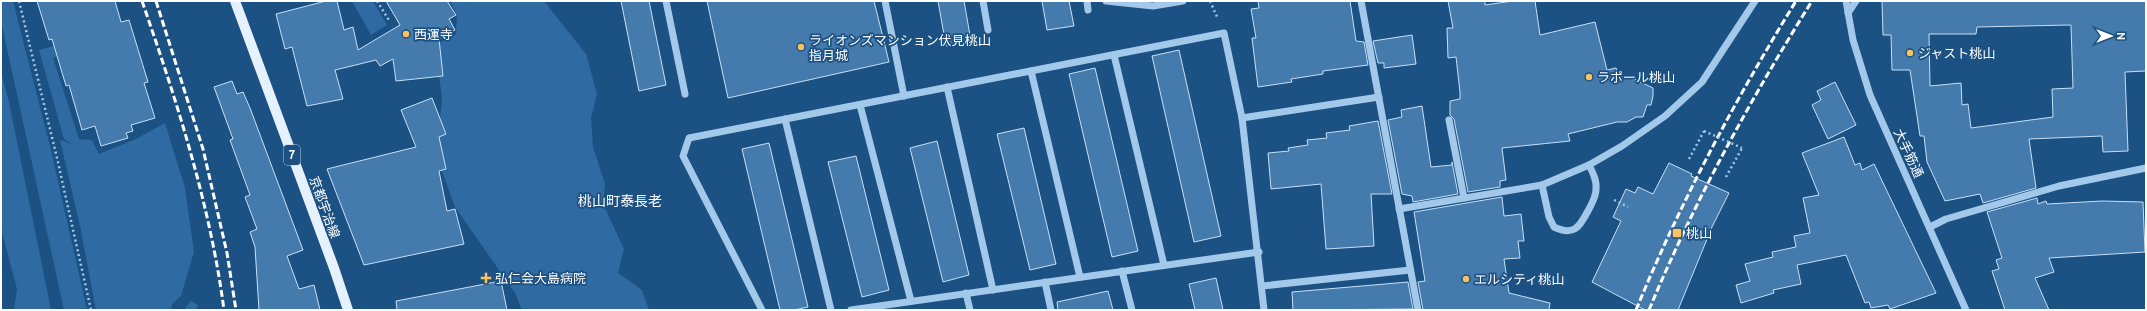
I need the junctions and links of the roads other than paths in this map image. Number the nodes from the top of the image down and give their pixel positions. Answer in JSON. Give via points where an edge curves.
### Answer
{"nodes":[{"id":1,"x":235,"y":1,"type":"edge"},
{"id":2,"x":666,"y":1,"type":"edge"},
{"id":3,"x":885,"y":1,"type":"edge"},
{"id":4,"x":983,"y":1,"type":"edge"},
{"id":5,"x":1087,"y":1,"type":"edge"},
{"id":6,"x":1106,"y":1,"type":"edge"},
{"id":7,"x":1183,"y":1,"type":"edge"},
{"id":8,"x":1361,"y":1,"type":"edge"},
{"id":9,"x":1755,"y":1,"type":"edge"},
{"id":10,"x":1846,"y":1,"type":"edge"},
{"id":11,"x":1856,"y":1,"type":"edge"},
{"id":12,"x":1088,"y":10,"type":"dead end"},
{"id":13,"x":1848,"y":13,"type":"junction"},
{"id":14,"x":988,"y":30,"type":"dead end"},
{"id":15,"x":1114,"y":55,"type":"junction"},
{"id":16,"x":1031,"y":71,"type":"junction"},
{"id":17,"x":947,"y":88,"type":"junction"},
{"id":18,"x":685,"y":94,"type":"dead end"},
{"id":19,"x":904,"y":96,"type":"junction"},
{"id":20,"x":1378,"y":97,"type":"junction"},
{"id":21,"x":860,"y":104,"type":"junction"},
{"id":22,"x":1242,"y":118,"type":"junction"},
{"id":23,"x":785,"y":119,"type":"junction"},
{"id":24,"x":1449,"y":120,"type":"dead end"},
{"id":25,"x":1590,"y":166,"type":"junction"},
{"id":26,"x":2146,"y":168,"type":"edge"},
{"id":27,"x":1542,"y":185,"type":"junction"},
{"id":28,"x":1464,"y":198,"type":"junction"},
{"id":29,"x":1399,"y":209,"type":"junction"},
{"id":30,"x":1930,"y":227,"type":"junction"},
{"id":31,"x":1259,"y":252,"type":"junction"},
{"id":32,"x":1164,"y":265,"type":"junction"},
{"id":33,"x":1410,"y":270,"type":"junction"},
{"id":34,"x":1122,"y":271,"type":"junction"},
{"id":35,"x":1080,"y":277,"type":"junction"},
{"id":36,"x":1045,"y":282,"type":"junction"},
{"id":37,"x":1262,"y":286,"type":"junction"},
{"id":38,"x":993,"y":290,"type":"junction"},
{"id":39,"x":966,"y":294,"type":"junction"},
{"id":40,"x":911,"y":301,"type":"junction"},
{"id":41,"x":875,"y":308,"type":"edge"},
{"id":42,"x":348,"y":310,"type":"edge"},
{"id":43,"x":762,"y":310,"type":"edge"},
{"id":44,"x":831,"y":310,"type":"edge"},
{"id":45,"x":850,"y":310,"type":"edge"},
{"id":46,"x":970,"y":310,"type":"edge"},
{"id":47,"x":1050,"y":310,"type":"edge"},
{"id":48,"x":1132,"y":310,"type":"edge"},
{"id":49,"x":1264,"y":310,"type":"edge"},
{"id":50,"x":1418,"y":310,"type":"edge"},
{"id":51,"x":1966,"y":310,"type":"edge"}],
"edges":[{"from":1,"to":42,"type":"main road","name":"京都宇治線","number":"7"},
{"from":2,"to":18,"type":"street"},
{"from":3,"to":19,"type":"street"},
{"from":4,"to":14,"type":"street"},
{"from":5,"to":12,"type":"street"},
{"from":6,"to":7,"type":"street","via":[[1153,6]]},
{"from":8,"to":20,"type":"street"},
{"from":9,"to":25,"type":"street","via":[[1702,82],[1665,116]]},
{"from":10,"to":13,"type":"street","name":"大手筋通"},
{"from":11,"to":13,"type":"street"},
{"from":13,"to":30,"type":"street","name":"大手筋通","via":[[1853,40],[1870,95]]},
{"from":15,"to":16,"type":"street"},
{"from":15,"to":22,"type":"street","via":[[1224,33]]},
{"from":15,"to":32,"type":"street"},
{"from":16,"to":17,"type":"street"},
{"from":16,"to":35,"type":"street"},
{"from":17,"to":19,"type":"street"},
{"from":17,"to":38,"type":"street"},
{"from":19,"to":21,"type":"street"},
{"from":20,"to":22,"type":"street"},
{"from":20,"to":29,"type":"street"},
{"from":21,"to":23,"type":"street"},
{"from":21,"to":40,"type":"street"},
{"from":22,"to":31,"type":"street"},
{"from":23,"to":43,"type":"street","via":[[689,138],[683,156]]},
{"from":23,"to":44,"type":"street"},
{"from":24,"to":28,"type":"street"},
{"from":25,"to":27,"type":"street"},
{"from":25,"to":27,"type":"street","via":[[1596,181],[1594,200],[1576,229],[1562,231],[1554,227],[1549,217]]},
{"from":26,"to":30,"type":"street","via":[[2059,186],[1946,219]]},
{"from":27,"to":28,"type":"street"},
{"from":28,"to":29,"type":"street"},
{"from":29,"to":33,"type":"street"},
{"from":30,"to":51,"type":"street","name":"大手筋通"},
{"from":31,"to":32,"type":"street"},
{"from":31,"to":37,"type":"street"},
{"from":32,"to":34,"type":"street"},
{"from":33,"to":37,"type":"street"},
{"from":33,"to":50,"type":"street"},
{"from":34,"to":35,"type":"street"},
{"from":34,"to":48,"type":"street"},
{"from":35,"to":36,"type":"street"},
{"from":36,"to":38,"type":"street"},
{"from":36,"to":47,"type":"street"},
{"from":37,"to":49,"type":"street"},
{"from":38,"to":39,"type":"street"},
{"from":39,"to":40,"type":"street"},
{"from":39,"to":46,"type":"street"},
{"from":40,"to":41,"type":"street"},
{"from":41,"to":45,"type":"street"}]}
